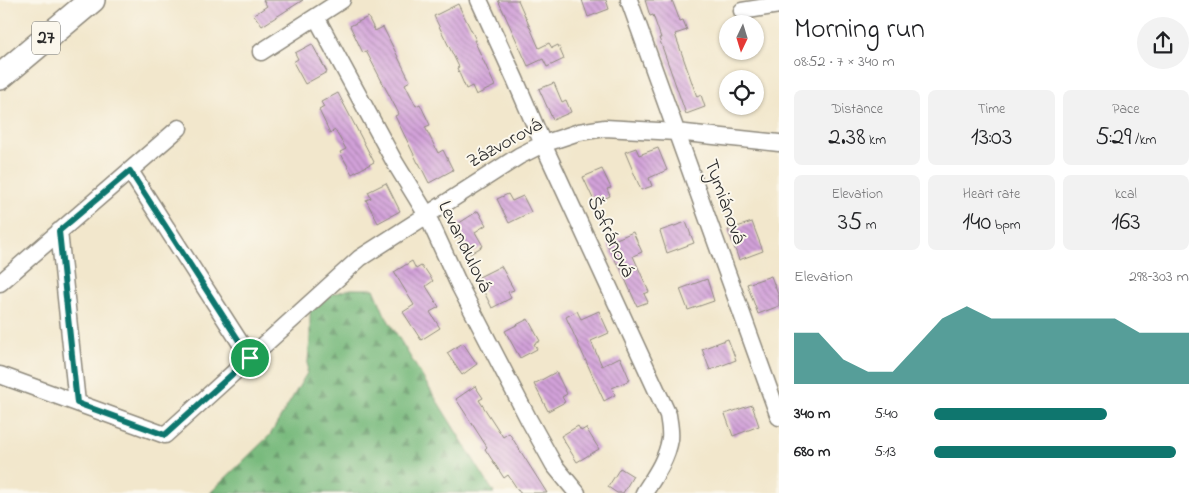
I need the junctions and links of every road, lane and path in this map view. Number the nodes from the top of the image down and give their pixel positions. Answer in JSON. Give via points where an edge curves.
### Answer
{"nodes":[{"id":1,"x":92,"y":0,"type":"edge"},
{"id":2,"x":342,"y":0,"type":"edge"},
{"id":3,"x":479,"y":0,"type":"edge"},
{"id":4,"x":629,"y":0,"type":"edge"},
{"id":5,"x":779,"y":5,"type":"edge"},
{"id":6,"x":742,"y":11,"type":"dead end"},
{"id":7,"x":316,"y":17,"type":"junction"},
{"id":8,"x":260,"y":52,"type":"dead end"},
{"id":9,"x":0,"y":77,"type":"edge"},
{"id":10,"x":179,"y":128,"type":"dead end"},
{"id":11,"x":676,"y":132,"type":"junction"},
{"id":12,"x":779,"y":143,"type":"edge"},
{"id":13,"x":543,"y":144,"type":"junction"},
{"id":14,"x":130,"y":171,"type":"junction"},
{"id":15,"x":427,"y":215,"type":"junction"},
{"id":16,"x":59,"y":231,"type":"junction"},
{"id":17,"x":0,"y":283,"type":"edge"},
{"id":18,"x":250,"y":358,"type":"junction"},
{"id":19,"x":0,"y":375,"type":"edge"},
{"id":20,"x":77,"y":403,"type":"junction"},
{"id":21,"x":779,"y":417,"type":"edge"},
{"id":22,"x":577,"y":493,"type":"edge"},
{"id":23,"x":644,"y":493,"type":"edge"}],
"edges":[{"from":1,"to":9,"type":"main road","number":"27"},
{"from":2,"to":7,"type":"street"},
{"from":3,"to":13,"type":"street","name":"Šafránová"},
{"from":4,"to":11,"type":"street","name":"Tymiánová"},
{"from":5,"to":6,"type":"street"},
{"from":7,"to":8,"type":"street"},
{"from":7,"to":15,"type":"street","name":"Levandulová"},
{"from":10,"to":14,"type":"street"},
{"from":11,"to":12,"type":"street","name":"Zázvorová"},
{"from":11,"to":13,"type":"street","name":"Zázvorová","via":[[605,128],[579,132]]},
{"from":11,"to":21,"type":"street","name":"Tymiánová"},
{"from":13,"to":15,"type":"street","name":"Zázvorová"},
{"from":13,"to":23,"type":"street","name":"Šafránová","via":[[668,415],[670,437],[666,454]]},
{"from":14,"to":16,"type":"street"},
{"from":14,"to":18,"type":"street"},
{"from":15,"to":18,"type":"street","name":"Zázvorová","via":[[360,258]]},
{"from":15,"to":22,"type":"street","name":"Levandulová","via":[[460,287],[529,420],[554,466]]},
{"from":16,"to":17,"type":"street"},
{"from":16,"to":20,"type":"street"},
{"from":18,"to":20,"type":"street","name":"Zázvorová","via":[[165,435]]},
{"from":19,"to":20,"type":"street"}]}
